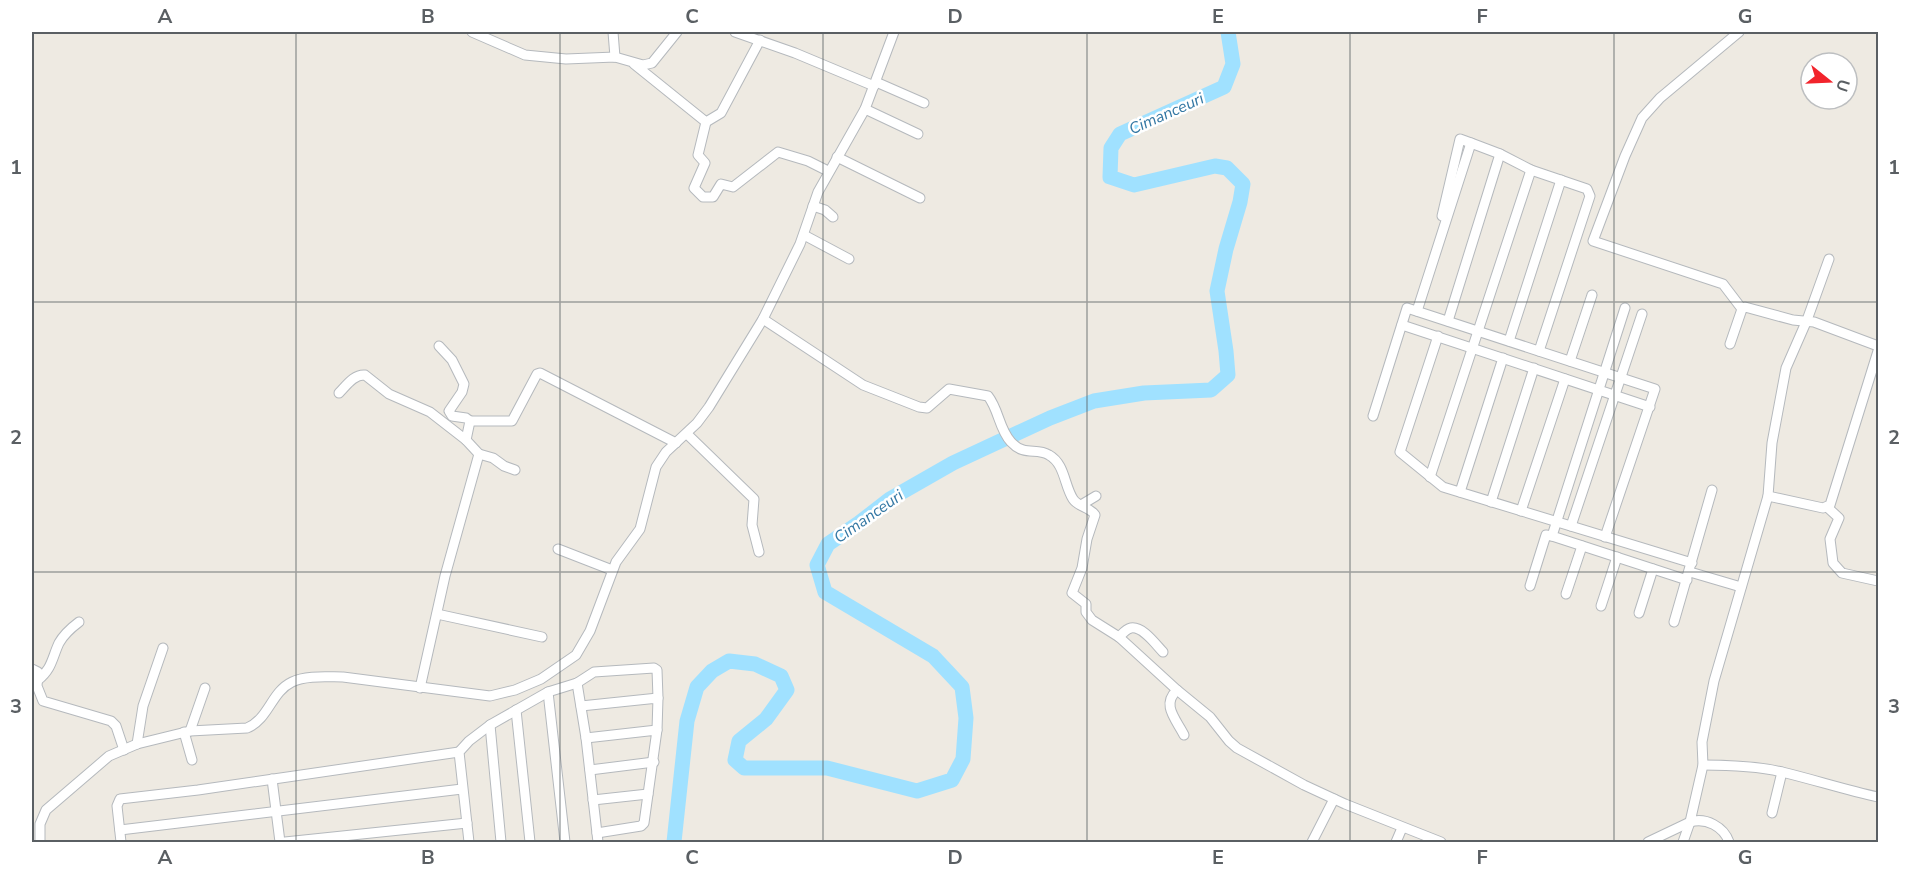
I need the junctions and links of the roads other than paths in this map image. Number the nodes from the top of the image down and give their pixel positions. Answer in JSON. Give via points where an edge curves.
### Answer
{"nodes":[{"id":1,"x":472,"y":32,"type":"edge"},
{"id":2,"x":613,"y":32,"type":"edge"},
{"id":3,"x":677,"y":32,"type":"edge"},
{"id":4,"x":735,"y":32,"type":"edge"},
{"id":5,"x":894,"y":32,"type":"edge"},
{"id":6,"x":1739,"y":32,"type":"edge"},
{"id":7,"x":760,"y":40,"type":"junction"},
{"id":8,"x":615,"y":57,"type":"junction"},
{"id":9,"x":630,"y":60,"type":"junction"},
{"id":10,"x":875,"y":84,"type":"junction"},
{"id":11,"x":924,"y":103,"type":"dead end"},
{"id":12,"x":866,"y":109,"type":"junction"},
{"id":13,"x":706,"y":122,"type":"junction"},
{"id":14,"x":918,"y":134,"type":"dead end"},
{"id":15,"x":1500,"y":154,"type":"junction"},
{"id":16,"x":837,"y":157,"type":"junction"},
{"id":17,"x":1531,"y":170,"type":"junction"},
{"id":18,"x":828,"y":171,"type":"junction"},
{"id":19,"x":1561,"y":180,"type":"junction"},
{"id":20,"x":920,"y":198,"type":"dead end"},
{"id":21,"x":813,"y":206,"type":"junction"},
{"id":22,"x":833,"y":217,"type":"dead end"},
{"id":23,"x":804,"y":235,"type":"junction"},
{"id":24,"x":849,"y":259,"type":"dead end"},
{"id":25,"x":1829,"y":260,"type":"dead end"},
{"id":26,"x":1592,"y":296,"type":"dead end"},
{"id":27,"x":1625,"y":308,"type":"dead end"},
{"id":28,"x":1742,"y":309,"type":"junction"},
{"id":29,"x":1417,"y":311,"type":"junction"},
{"id":30,"x":1642,"y":314,"type":"dead end"},
{"id":31,"x":763,"y":319,"type":"junction"},
{"id":32,"x":1808,"y":320,"type":"junction"},
{"id":33,"x":1448,"y":321,"type":"junction"},
{"id":34,"x":1402,"y":325,"type":"junction"},
{"id":35,"x":1478,"y":331,"type":"junction"},
{"id":36,"x":1438,"y":336,"type":"junction"},
{"id":37,"x":1509,"y":341,"type":"junction"},
{"id":38,"x":1730,"y":344,"type":"dead end"},
{"id":39,"x":439,"y":346,"type":"dead end"},
{"id":40,"x":1878,"y":346,"type":"edge"},
{"id":41,"x":1473,"y":348,"type":"junction"},
{"id":42,"x":1539,"y":351,"type":"junction"},
{"id":43,"x":1878,"y":351,"type":"edge"},
{"id":44,"x":1503,"y":358,"type":"junction"},
{"id":45,"x":1570,"y":361,"type":"junction"},
{"id":46,"x":1534,"y":368,"type":"junction"},
{"id":47,"x":1604,"y":372,"type":"junction"},
{"id":48,"x":1621,"y":377,"type":"junction"},
{"id":49,"x":1565,"y":379,"type":"junction"},
{"id":50,"x":1599,"y":390,"type":"junction"},
{"id":51,"x":339,"y":393,"type":"dead end"},
{"id":52,"x":1615,"y":395,"type":"junction"},
{"id":53,"x":1650,"y":407,"type":"junction"},
{"id":54,"x":1373,"y":416,"type":"dead end"},
{"id":55,"x":470,"y":421,"type":"junction"},
{"id":56,"x":687,"y":434,"type":"junction"},
{"id":57,"x":466,"y":440,"type":"junction"},
{"id":58,"x":676,"y":443,"type":"junction"},
{"id":59,"x":479,"y":454,"type":"junction"},
{"id":60,"x":514,"y":470,"type":"dead end"},
{"id":61,"x":1430,"y":477,"type":"junction"},
{"id":62,"x":1712,"y":490,"type":"dead end"},
{"id":63,"x":1460,"y":492,"type":"junction"},
{"id":64,"x":1096,"y":496,"type":"dead end"},
{"id":65,"x":1768,"y":496,"type":"junction"},
{"id":66,"x":1491,"y":502,"type":"junction"},
{"id":67,"x":1081,"y":505,"type":"junction"},
{"id":68,"x":1827,"y":507,"type":"junction"},
{"id":69,"x":1521,"y":511,"type":"junction"},
{"id":70,"x":1557,"y":522,"type":"junction"},
{"id":71,"x":1571,"y":526,"type":"junction"},
{"id":72,"x":1552,"y":537,"type":"junction"},
{"id":73,"x":1605,"y":537,"type":"junction"},
{"id":74,"x":1582,"y":546,"type":"junction"},
{"id":75,"x":558,"y":549,"type":"dead end"},
{"id":76,"x":759,"y":552,"type":"dead end"},
{"id":77,"x":1617,"y":557,"type":"junction"},
{"id":78,"x":1653,"y":569,"type":"junction"},
{"id":79,"x":612,"y":570,"type":"junction"},
{"id":80,"x":1690,"y":572,"type":"junction"},
{"id":81,"x":1878,"y":581,"type":"edge"},
{"id":82,"x":1530,"y":586,"type":"dead end"},
{"id":83,"x":1741,"y":587,"type":"junction"},
{"id":84,"x":1566,"y":594,"type":"dead end"},
{"id":85,"x":1601,"y":606,"type":"dead end"},
{"id":86,"x":1639,"y":613,"type":"dead end"},
{"id":87,"x":437,"y":614,"type":"junction"},
{"id":88,"x":79,"y":621,"type":"dead end"},
{"id":89,"x":1674,"y":622,"type":"dead end"},
{"id":90,"x":542,"y":637,"type":"dead end"},
{"id":91,"x":1119,"y":637,"type":"junction"},
{"id":92,"x":163,"y":648,"type":"dead end"},
{"id":93,"x":1162,"y":652,"type":"dead end"},
{"id":94,"x":32,"y":669,"type":"edge"},
{"id":95,"x":38,"y":680,"type":"junction"},
{"id":96,"x":577,"y":682,"type":"junction"},
{"id":97,"x":206,"y":688,"type":"dead end"},
{"id":98,"x":420,"y":688,"type":"junction"},
{"id":99,"x":1177,"y":690,"type":"junction"},
{"id":100,"x":548,"y":692,"type":"junction"},
{"id":101,"x":658,"y":698,"type":"junction"},
{"id":102,"x":582,"y":706,"type":"junction"},
{"id":103,"x":516,"y":710,"type":"junction"},
{"id":104,"x":490,"y":725,"type":"junction"},
{"id":105,"x":657,"y":730,"type":"junction"},
{"id":106,"x":187,"y":732,"type":"junction"},
{"id":107,"x":1184,"y":735,"type":"dead end"},
{"id":108,"x":586,"y":738,"type":"junction"},
{"id":109,"x":137,"y":744,"type":"junction"},
{"id":110,"x":124,"y":750,"type":"junction"},
{"id":111,"x":459,"y":752,"type":"junction"},
{"id":112,"x":192,"y":760,"type":"dead end"},
{"id":113,"x":654,"y":762,"type":"junction"},
{"id":114,"x":1702,"y":765,"type":"junction"},
{"id":115,"x":590,"y":770,"type":"junction"},
{"id":116,"x":1782,"y":772,"type":"junction"},
{"id":117,"x":272,"y":779,"type":"junction"},
{"id":118,"x":462,"y":789,"type":"junction"},
{"id":119,"x":648,"y":794,"type":"junction"},
{"id":120,"x":1878,"y":796,"type":"edge"},
{"id":121,"x":1334,"y":799,"type":"junction"},
{"id":122,"x":593,"y":800,"type":"junction"},
{"id":123,"x":276,"y":813,"type":"junction"},
{"id":124,"x":1772,"y":813,"type":"dead end"},
{"id":125,"x":1690,"y":822,"type":"junction"},
{"id":126,"x":467,"y":823,"type":"junction"},
{"id":127,"x":1402,"y":828,"type":"junction"},
{"id":128,"x":120,"y":830,"type":"junction"},
{"id":129,"x":597,"y":838,"type":"edge"},
{"id":130,"x":40,"y":843,"type":"edge"},
{"id":131,"x":121,"y":843,"type":"edge"},
{"id":132,"x":280,"y":843,"type":"edge"},
{"id":133,"x":285,"y":843,"type":"edge"},
{"id":134,"x":469,"y":843,"type":"edge"},
{"id":135,"x":501,"y":843,"type":"edge"},
{"id":136,"x":530,"y":843,"type":"edge"},
{"id":137,"x":566,"y":843,"type":"edge"},
{"id":138,"x":1312,"y":843,"type":"edge"},
{"id":139,"x":1396,"y":843,"type":"edge"},
{"id":140,"x":1441,"y":843,"type":"edge"},
{"id":141,"x":1648,"y":843,"type":"edge"},
{"id":142,"x":1683,"y":843,"type":"edge"},
{"id":143,"x":1729,"y":843,"type":"edge"}],
"edges":[{"from":1,"to":8,"type":"street","via":[[525,55],[566,59]]},
{"from":2,"to":8,"type":"street"},
{"from":3,"to":9,"type":"street","via":[[649,64]]},
{"from":4,"to":7,"type":"street"},
{"from":5,"to":10,"type":"street"},
{"from":6,"to":28,"type":"street","via":[[1660,98],[1642,118],[1593,241],[1723,284]]},
{"from":7,"to":10,"type":"street"},
{"from":7,"to":13,"type":"street","via":[[721,113]]},
{"from":8,"to":9,"type":"street"},
{"from":9,"to":13,"type":"street"},
{"from":10,"to":11,"type":"street"},
{"from":10,"to":12,"type":"street"},
{"from":12,"to":14,"type":"street"},
{"from":12,"to":16,"type":"street"},
{"from":13,"to":18,"type":"street","via":[[698,155],[705,162],[694,189],[703,198],[713,197],[721,184],[733,187],[778,152]]},
{"from":15,"to":17,"type":"street"},
{"from":15,"to":29,"type":"street","via":[[1471,143]]},
{"from":15,"to":33,"type":"street"},
{"from":16,"to":18,"type":"street"},
{"from":16,"to":20,"type":"street"},
{"from":17,"to":19,"type":"street"},
{"from":17,"to":35,"type":"street"},
{"from":18,"to":21,"type":"street"},
{"from":19,"to":37,"type":"street"},
{"from":19,"to":42,"type":"street","via":[[1587,189],[1590,196]]},
{"from":21,"to":22,"type":"street"},
{"from":21,"to":23,"type":"street"},
{"from":23,"to":24,"type":"street"},
{"from":23,"to":31,"type":"street"},
{"from":25,"to":32,"type":"street"},
{"from":26,"to":45,"type":"street"},
{"from":27,"to":47,"type":"street"},
{"from":28,"to":32,"type":"street"},
{"from":28,"to":38,"type":"street"},
{"from":29,"to":33,"type":"street"},
{"from":29,"to":34,"type":"street","via":[[1407,308]]},
{"from":30,"to":48,"type":"street"},
{"from":31,"to":56,"type":"street","via":[[709,407]]},
{"from":31,"to":67,"type":"street","via":[[863,385],[920,408],[927,408],[949,389],[985,394],[1011,442],[1025,451],[1042,452],[1056,460],[1073,500]]},
{"from":32,"to":40,"type":"street"},
{"from":32,"to":65,"type":"street","via":[[1786,368],[1772,443]]},
{"from":33,"to":35,"type":"street"},
{"from":34,"to":36,"type":"street"},
{"from":34,"to":54,"type":"street"},
{"from":35,"to":37,"type":"street"},
{"from":35,"to":41,"type":"street"},
{"from":36,"to":41,"type":"street"},
{"from":36,"to":61,"type":"street","via":[[1400,452]]},
{"from":37,"to":42,"type":"street"},
{"from":39,"to":55,"type":"street","via":[[452,360],[464,384],[449,413]]},
{"from":41,"to":44,"type":"street"},
{"from":41,"to":61,"type":"street"},
{"from":42,"to":45,"type":"street"},
{"from":43,"to":68,"type":"street","via":[[1835,493]]},
{"from":44,"to":46,"type":"street"},
{"from":44,"to":63,"type":"street"},
{"from":45,"to":47,"type":"street"},
{"from":46,"to":49,"type":"street"},
{"from":46,"to":66,"type":"street"},
{"from":47,"to":48,"type":"street"},
{"from":47,"to":50,"type":"street"},
{"from":48,"to":52,"type":"street"},
{"from":48,"to":53,"type":"street","via":[[1655,389]]},
{"from":49,"to":50,"type":"street"},
{"from":49,"to":69,"type":"street"},
{"from":50,"to":52,"type":"street"},
{"from":50,"to":70,"type":"street"},
{"from":51,"to":57,"type":"street","via":[[354,378],[365,375],[389,394],[430,412]]},
{"from":52,"to":53,"type":"street"},
{"from":52,"to":71,"type":"street"},
{"from":53,"to":73,"type":"street"},
{"from":55,"to":57,"type":"street"},
{"from":55,"to":58,"type":"street","via":[[512,421],[540,373]]},
{"from":56,"to":58,"type":"street"},
{"from":56,"to":76,"type":"street","via":[[751,495],[752,525]]},
{"from":57,"to":59,"type":"street"},
{"from":58,"to":79,"type":"street","via":[[656,467],[640,530]]},
{"from":59,"to":60,"type":"street"},
{"from":59,"to":87,"type":"street"},
{"from":61,"to":63,"type":"street","via":[[1443,487]]},
{"from":62,"to":80,"type":"street"},
{"from":63,"to":66,"type":"street"},
{"from":64,"to":67,"type":"street"},
{"from":65,"to":68,"type":"street"},
{"from":65,"to":83,"type":"street"},
{"from":66,"to":69,"type":"street"},
{"from":67,"to":91,"type":"street","via":[[1092,510],[1096,518],[1072,593],[1085,603],[1092,620]]},
{"from":68,"to":81,"type":"street","via":[[1839,518],[1830,539],[1833,563],[1842,573]]},
{"from":69,"to":70,"type":"street"},
{"from":70,"to":71,"type":"street"},
{"from":70,"to":72,"type":"street"},
{"from":71,"to":73,"type":"street"},
{"from":72,"to":74,"type":"street"},
{"from":72,"to":82,"type":"street","via":[[1546,535]]},
{"from":73,"to":80,"type":"street"},
{"from":74,"to":77,"type":"street"},
{"from":74,"to":84,"type":"street"},
{"from":75,"to":79,"type":"street"},
{"from":77,"to":78,"type":"street"},
{"from":77,"to":85,"type":"street"},
{"from":78,"to":80,"type":"street"},
{"from":78,"to":86,"type":"street"},
{"from":79,"to":98,"type":"street","via":[[581,648],[568,662],[541,679],[490,696]]},
{"from":80,"to":83,"type":"street"},
{"from":80,"to":89,"type":"street"},
{"from":83,"to":114,"type":"street","via":[[1714,681],[1702,742]]},
{"from":87,"to":90,"type":"street"},
{"from":87,"to":98,"type":"street"},
{"from":88,"to":95,"type":"street","via":[[65,633],[52,665]]},
{"from":91,"to":93,"type":"street","via":[[1127,629],[1137,629]]},
{"from":91,"to":99,"type":"street"},
{"from":92,"to":109,"type":"street","via":[[143,706]]},
{"from":94,"to":95,"type":"street","via":[[38,672]]},
{"from":95,"to":110,"type":"street","via":[[43,701],[114,723]]},
{"from":96,"to":100,"type":"street"},
{"from":96,"to":101,"type":"street","via":[[594,672],[654,668]]},
{"from":96,"to":102,"type":"street"},
{"from":97,"to":106,"type":"street"},
{"from":98,"to":106,"type":"street","via":[[343,677],[300,679],[280,691],[254,725]]},
{"from":99,"to":107,"type":"street","via":[[1168,704]]},
{"from":99,"to":121,"type":"street","via":[[1210,717],[1237,748]]},
{"from":100,"to":103,"type":"street"},
{"from":100,"to":137,"type":"street"},
{"from":101,"to":102,"type":"street"},
{"from":101,"to":105,"type":"street"},
{"from":102,"to":108,"type":"street"},
{"from":103,"to":104,"type":"street"},
{"from":103,"to":136,"type":"street"},
{"from":104,"to":111,"type":"street"},
{"from":104,"to":135,"type":"street"},
{"from":105,"to":108,"type":"street"},
{"from":105,"to":113,"type":"street"},
{"from":106,"to":109,"type":"street"},
{"from":106,"to":112,"type":"street"},
{"from":108,"to":115,"type":"street"},
{"from":109,"to":110,"type":"street"},
{"from":110,"to":130,"type":"street","via":[[109,756],[46,810],[40,824]]},
{"from":111,"to":117,"type":"street"},
{"from":111,"to":118,"type":"street"},
{"from":113,"to":115,"type":"street"},
{"from":113,"to":119,"type":"street"},
{"from":114,"to":116,"type":"street"},
{"from":114,"to":125,"type":"street"},
{"from":115,"to":122,"type":"street"},
{"from":116,"to":120,"type":"street"},
{"from":116,"to":124,"type":"street"},
{"from":117,"to":123,"type":"street"},
{"from":117,"to":128,"type":"street","via":[[120,799]]},
{"from":118,"to":123,"type":"street"},
{"from":118,"to":126,"type":"street"},
{"from":119,"to":122,"type":"street"},
{"from":119,"to":129,"type":"street","via":[[643,825]]},
{"from":121,"to":127,"type":"street"},
{"from":121,"to":138,"type":"street"},
{"from":122,"to":129,"type":"street"},
{"from":123,"to":128,"type":"street"},
{"from":123,"to":132,"type":"street"},
{"from":125,"to":141,"type":"street"},
{"from":125,"to":142,"type":"street"},
{"from":125,"to":143,"type":"street","via":[[1702,821],[1718,827]]},
{"from":126,"to":133,"type":"street"},
{"from":126,"to":134,"type":"street"},
{"from":127,"to":139,"type":"street"},
{"from":127,"to":140,"type":"street"},
{"from":128,"to":131,"type":"street"}]}
